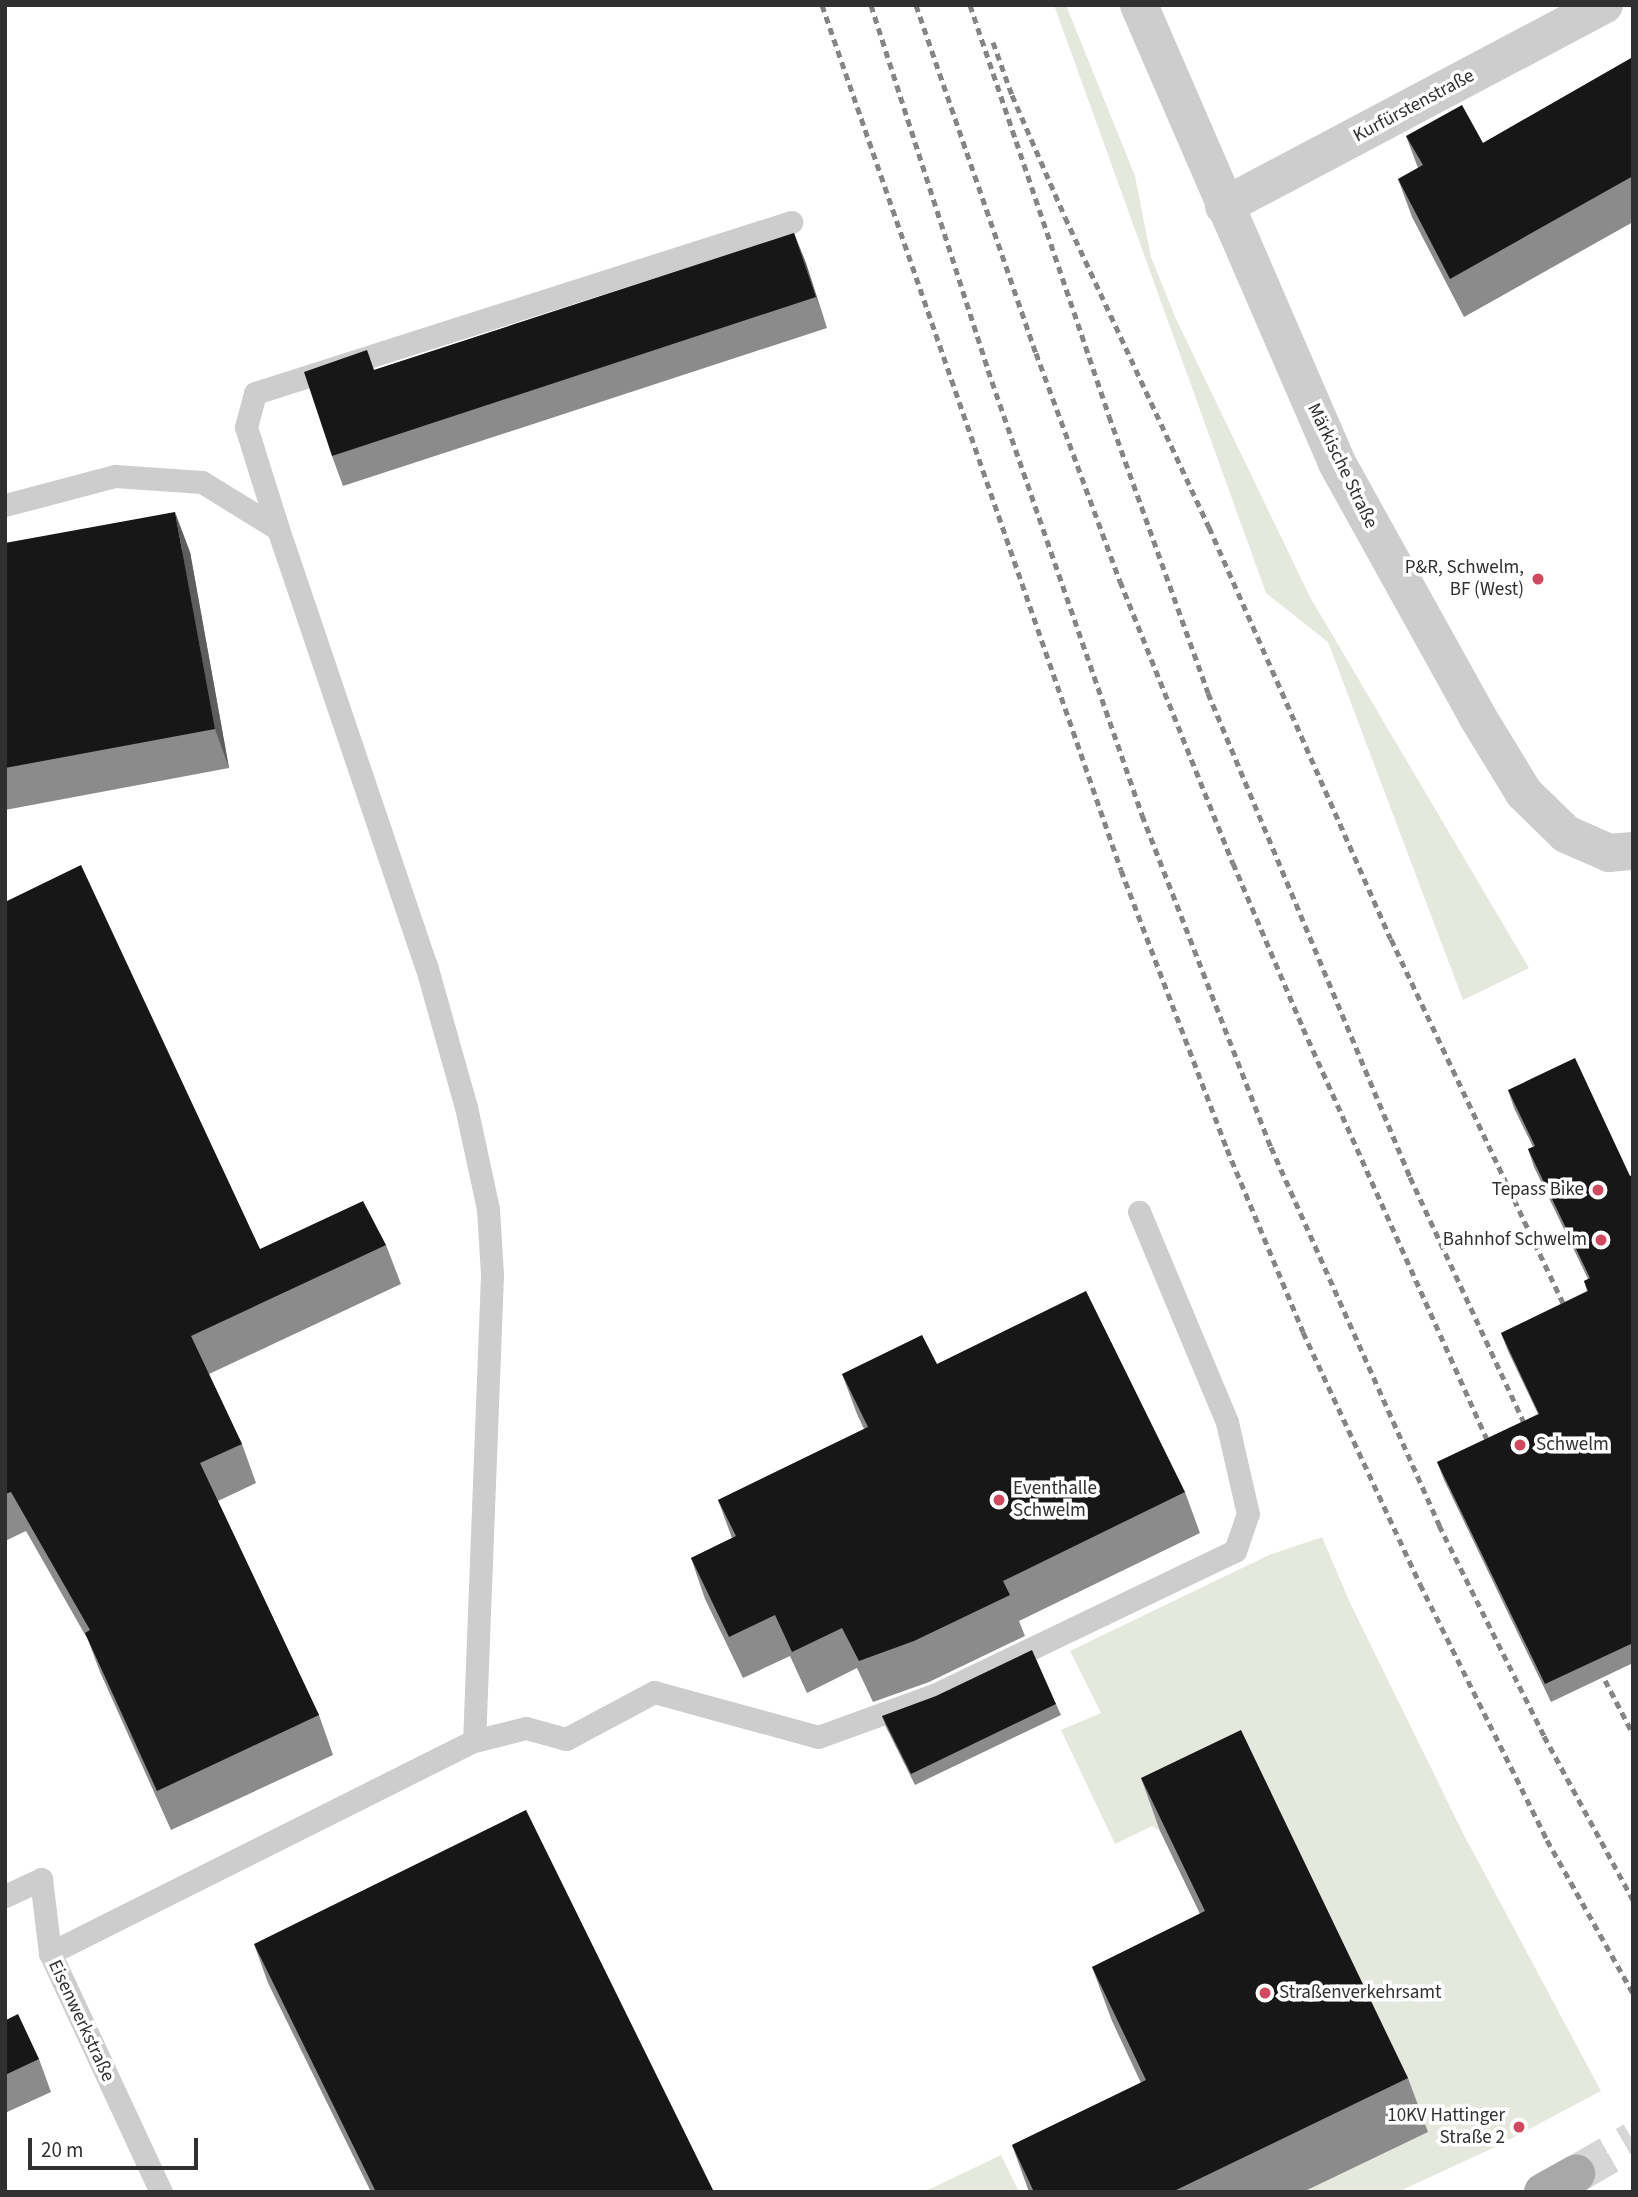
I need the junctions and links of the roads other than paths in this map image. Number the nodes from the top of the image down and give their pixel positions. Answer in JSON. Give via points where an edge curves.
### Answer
{"nodes":[{"id":1,"x":1139,"y":5,"type":"edge"},
{"id":2,"x":1604,"y":5,"type":"edge"},
{"id":3,"x":1224,"y":206,"type":"junction"},
{"id":4,"x":791,"y":222,"type":"dead end"},
{"id":5,"x":5,"y":505,"type":"edge"},
{"id":6,"x":278,"y":529,"type":"junction"},
{"id":7,"x":1633,"y":851,"type":"edge"},
{"id":8,"x":1139,"y":1212,"type":"dead end"},
{"id":9,"x":474,"y":1741,"type":"junction"},
{"id":10,"x":5,"y":1896,"type":"edge"},
{"id":11,"x":50,"y":1953,"type":"junction"},
{"id":12,"x":1576,"y":2174,"type":"tunnel mouth"},
{"id":13,"x":161,"y":2192,"type":"edge"},
{"id":14,"x":1543,"y":2192,"type":"edge"}],
"edges":[{"from":1,"to":3,"type":"street","name":"Märkische Straße"},
{"from":2,"to":3,"type":"street","name":"Kurfürstenstraße"},
{"from":3,"to":7,"type":"street","name":"Märkische Straße","via":[[1338,463],[1443,657],[1524,793],[1566,834],[1609,853]]},
{"from":4,"to":6,"type":"lane","via":[[255,393],[246,427]]},
{"from":5,"to":6,"type":"lane","via":[[115,476],[202,482]]},
{"from":6,"to":9,"type":"lane","via":[[426,965],[466,1107],[488,1209],[491,1331]]},
{"from":8,"to":9,"type":"lane","via":[[1227,1422],[1248,1514],[1235,1551],[934,1695],[818,1737],[654,1692],[566,1739],[526,1728]]},
{"from":9,"to":11,"type":"lane"},
{"from":10,"to":11,"type":"lane","name":"Eisenwerkstraße","via":[[41,1879]]},
{"from":11,"to":13,"type":"lane","name":"Eisenwerkstraße"},
{"from":12,"to":14,"type":"main road"}]}
